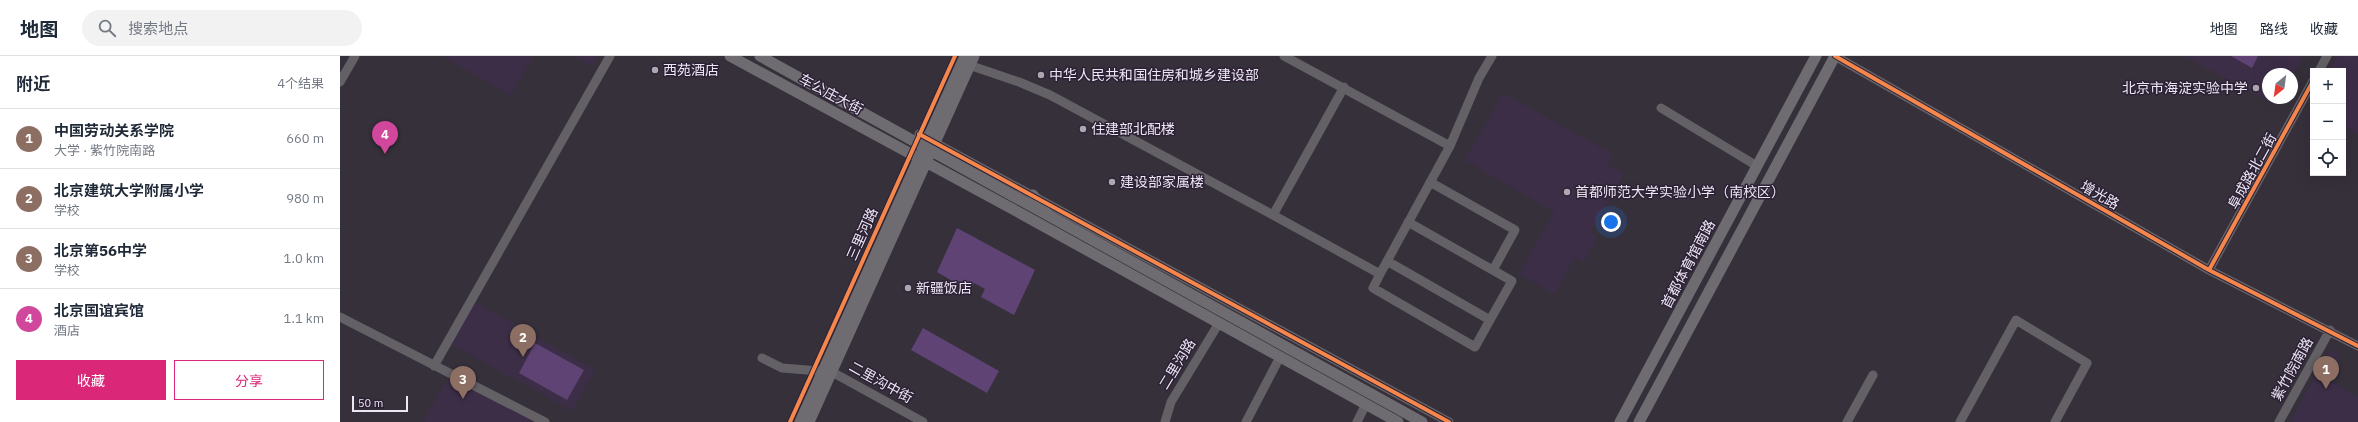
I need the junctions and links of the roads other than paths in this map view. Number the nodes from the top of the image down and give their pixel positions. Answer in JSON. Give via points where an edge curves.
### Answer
{"nodes":[{"id":1,"x":355,"y":56,"type":"edge"},
{"id":2,"x":610,"y":56,"type":"edge"},
{"id":3,"x":730,"y":56,"type":"edge"},
{"id":4,"x":760,"y":56,"type":"edge"},
{"id":5,"x":1284,"y":56,"type":"edge"},
{"id":6,"x":1492,"y":56,"type":"edge"},
{"id":7,"x":1816,"y":56,"type":"edge"},
{"id":8,"x":1835,"y":56,"type":"edge"},
{"id":9,"x":2327,"y":56,"type":"edge"},
{"id":10,"x":968,"y":60,"type":"edge"},
{"id":11,"x":2321,"y":68,"type":"edge"},
{"id":12,"x":340,"y":82,"type":"edge"},
{"id":13,"x":2310,"y":86,"type":"edge"},
{"id":14,"x":1344,"y":87,"type":"junction"},
{"id":15,"x":1661,"y":108,"type":"dead end"},
{"id":16,"x":927,"y":142,"type":"junction"},
{"id":17,"x":1450,"y":146,"type":"junction"},
{"id":18,"x":922,"y":160,"type":"junction"},
{"id":19,"x":1757,"y":166,"type":"junction"},
{"id":20,"x":1430,"y":182,"type":"junction"},
{"id":21,"x":1033,"y":195,"type":"junction"},
{"id":22,"x":1049,"y":215,"type":"junction"},
{"id":23,"x":1273,"y":215,"type":"junction"},
{"id":24,"x":1408,"y":222,"type":"junction"},
{"id":25,"x":1387,"y":261,"type":"junction"},
{"id":26,"x":1493,"y":270,"type":"junction"},
{"id":27,"x":2209,"y":270,"type":"junction"},
{"id":28,"x":1380,"y":274,"type":"junction"},
{"id":29,"x":340,"y":317,"type":"edge"},
{"id":30,"x":1490,"y":320,"type":"junction"},
{"id":31,"x":1219,"y":323,"type":"junction"},
{"id":32,"x":2330,"y":330,"type":"junction"},
{"id":33,"x":2358,"y":346,"type":"edge"},
{"id":34,"x":1280,"y":357,"type":"junction"},
{"id":35,"x":762,"y":358,"type":"dead end"},
{"id":36,"x":434,"y":366,"type":"junction"},
{"id":37,"x":828,"y":371,"type":"junction"},
{"id":38,"x":1873,"y":375,"type":"dead end"},
{"id":39,"x":1366,"y":404,"type":"junction"},
{"id":40,"x":545,"y":422,"type":"edge"},
{"id":41,"x":800,"y":422,"type":"edge"},
{"id":42,"x":809,"y":422,"type":"edge"},
{"id":43,"x":923,"y":422,"type":"edge"},
{"id":44,"x":1164,"y":422,"type":"edge"},
{"id":45,"x":1246,"y":422,"type":"edge"},
{"id":46,"x":1357,"y":422,"type":"edge"},
{"id":47,"x":1398,"y":422,"type":"edge"},
{"id":48,"x":1422,"y":422,"type":"edge"},
{"id":49,"x":1449,"y":422,"type":"edge"},
{"id":50,"x":1620,"y":422,"type":"edge"},
{"id":51,"x":1640,"y":422,"type":"edge"},
{"id":52,"x":1847,"y":422,"type":"edge"},
{"id":53,"x":1960,"y":422,"type":"edge"},
{"id":54,"x":2055,"y":422,"type":"edge"},
{"id":55,"x":2279,"y":422,"type":"edge"}],
"edges":[{"from":1,"to":12,"type":"street"},
{"from":2,"to":36,"type":"street"},
{"from":3,"to":18,"type":"main road","name":"车公庄大街"},
{"from":4,"to":16,"type":"main road","name":"车公庄大街"},
{"from":5,"to":14,"type":"street"},
{"from":6,"to":17,"type":"street"},
{"from":7,"to":19,"type":"main road","name":"首都体育馆南路"},
{"from":8,"to":27,"type":"street","name":"增光路"},
{"from":8,"to":51,"type":"main road"},
{"from":9,"to":11,"type":"street"},
{"from":10,"to":16,"type":"main road"},
{"from":10,"to":23,"type":"street","via":[[1050,95]]},
{"from":13,"to":27,"type":"street","name":"阜成路北二街"},
{"from":14,"to":17,"type":"street"},
{"from":14,"to":23,"type":"street"},
{"from":15,"to":19,"type":"street"},
{"from":16,"to":18,"type":"main road","name":"三里河路"},
{"from":16,"to":21,"type":"street"},
{"from":16,"to":22,"type":"main road","name":"车公庄大街"},
{"from":17,"to":20,"type":"street"},
{"from":18,"to":31,"type":"main road","name":"车公庄大街"},
{"from":18,"to":37,"type":"main road","name":"三里河路"},
{"from":19,"to":50,"type":"main road","name":"首都体育馆南路"},
{"from":20,"to":24,"type":"street"},
{"from":20,"to":26,"type":"street","via":[[1515,230]]},
{"from":21,"to":22,"type":"main road"},
{"from":21,"to":49,"type":"street"},
{"from":22,"to":48,"type":"main road","name":"车公庄大街"},
{"from":23,"to":28,"type":"street"},
{"from":24,"to":25,"type":"street"},
{"from":24,"to":26,"type":"street"},
{"from":25,"to":28,"type":"street"},
{"from":25,"to":30,"type":"street"},
{"from":26,"to":30,"type":"street","via":[[1512,281]]},
{"from":27,"to":32,"type":"street","name":"增光路"},
{"from":28,"to":30,"type":"street","via":[[1373,288],[1475,347]]},
{"from":29,"to":36,"type":"street"},
{"from":31,"to":34,"type":"main road","name":"车公庄大街"},
{"from":31,"to":44,"type":"street","name":"二里沟路","via":[[1171,402]]},
{"from":32,"to":33,"type":"street","name":"增光路"},
{"from":32,"to":55,"type":"street","name":"紫竹院南路"},
{"from":34,"to":39,"type":"main road","name":"车公庄大街"},
{"from":34,"to":45,"type":"street"},
{"from":35,"to":37,"type":"street","via":[[782,368]]},
{"from":36,"to":40,"type":"street"},
{"from":37,"to":41,"type":"main road","name":"三里河路"},
{"from":37,"to":42,"type":"main road","name":"三里河路"},
{"from":37,"to":43,"type":"street","name":"二里沟中街"},
{"from":38,"to":52,"type":"street"},
{"from":39,"to":46,"type":"street"},
{"from":39,"to":47,"type":"main road","name":"车公庄大街"},
{"from":53,"to":54,"type":"street","via":[[2016,320],[2087,363]]}]}
